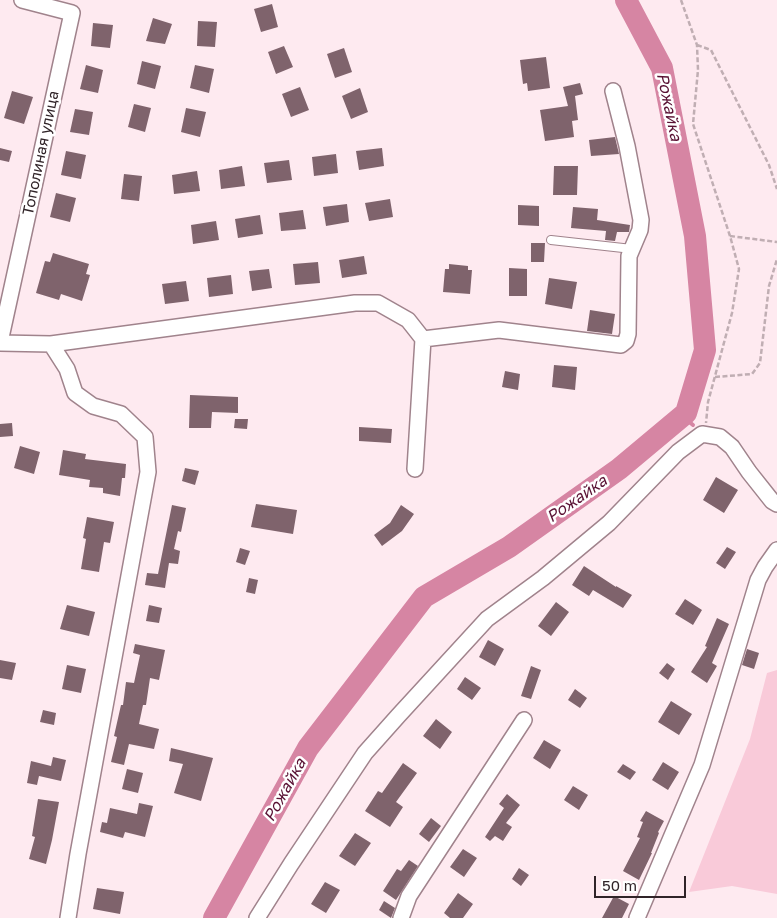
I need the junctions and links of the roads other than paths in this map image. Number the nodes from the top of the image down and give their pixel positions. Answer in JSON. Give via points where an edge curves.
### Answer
{"nodes":[{"id":1,"x":22,"y":0,"type":"edge"},
{"id":2,"x":613,"y":91,"type":"dead end"},
{"id":3,"x":551,"y":240,"type":"dead end"},
{"id":4,"x":632,"y":249,"type":"junction"},
{"id":5,"x":423,"y":340,"type":"junction"},
{"id":6,"x":0,"y":342,"type":"edge"},
{"id":7,"x":51,"y":344,"type":"junction"},
{"id":8,"x":415,"y":469,"type":"dead end"},
{"id":9,"x":777,"y":504,"type":"edge"},
{"id":10,"x":777,"y":550,"type":"edge"},
{"id":11,"x":524,"y":720,"type":"dead end"},
{"id":12,"x":68,"y":918,"type":"edge"},
{"id":13,"x":257,"y":918,"type":"edge"},
{"id":14,"x":401,"y":918,"type":"edge"},
{"id":15,"x":636,"y":918,"type":"edge"}],
"edges":[{"from":1,"to":6,"type":"street","name":"Тополиная улица","via":[[72,13]]},
{"from":2,"to":4,"type":"street","via":[[628,146],[641,220]]},
{"from":3,"to":4,"type":"lane"},
{"from":4,"to":5,"type":"street","via":[[629,256],[628,334],[621,345],[499,330]]},
{"from":5,"to":7,"type":"street","via":[[408,320],[378,302]]},
{"from":5,"to":8,"type":"street"},
{"from":6,"to":7,"type":"street"},
{"from":7,"to":12,"type":"street","via":[[67,369],[75,393],[93,406],[121,414],[144,437],[148,472]]},
{"from":9,"to":13,"type":"street","via":[[732,447],[720,437],[702,434],[678,452],[609,523],[487,619],[398,716],[365,753]]},
{"from":10,"to":15,"type":"street","via":[[758,580],[702,765]]},
{"from":11,"to":14,"type":"street","via":[[409,896]]}]}
